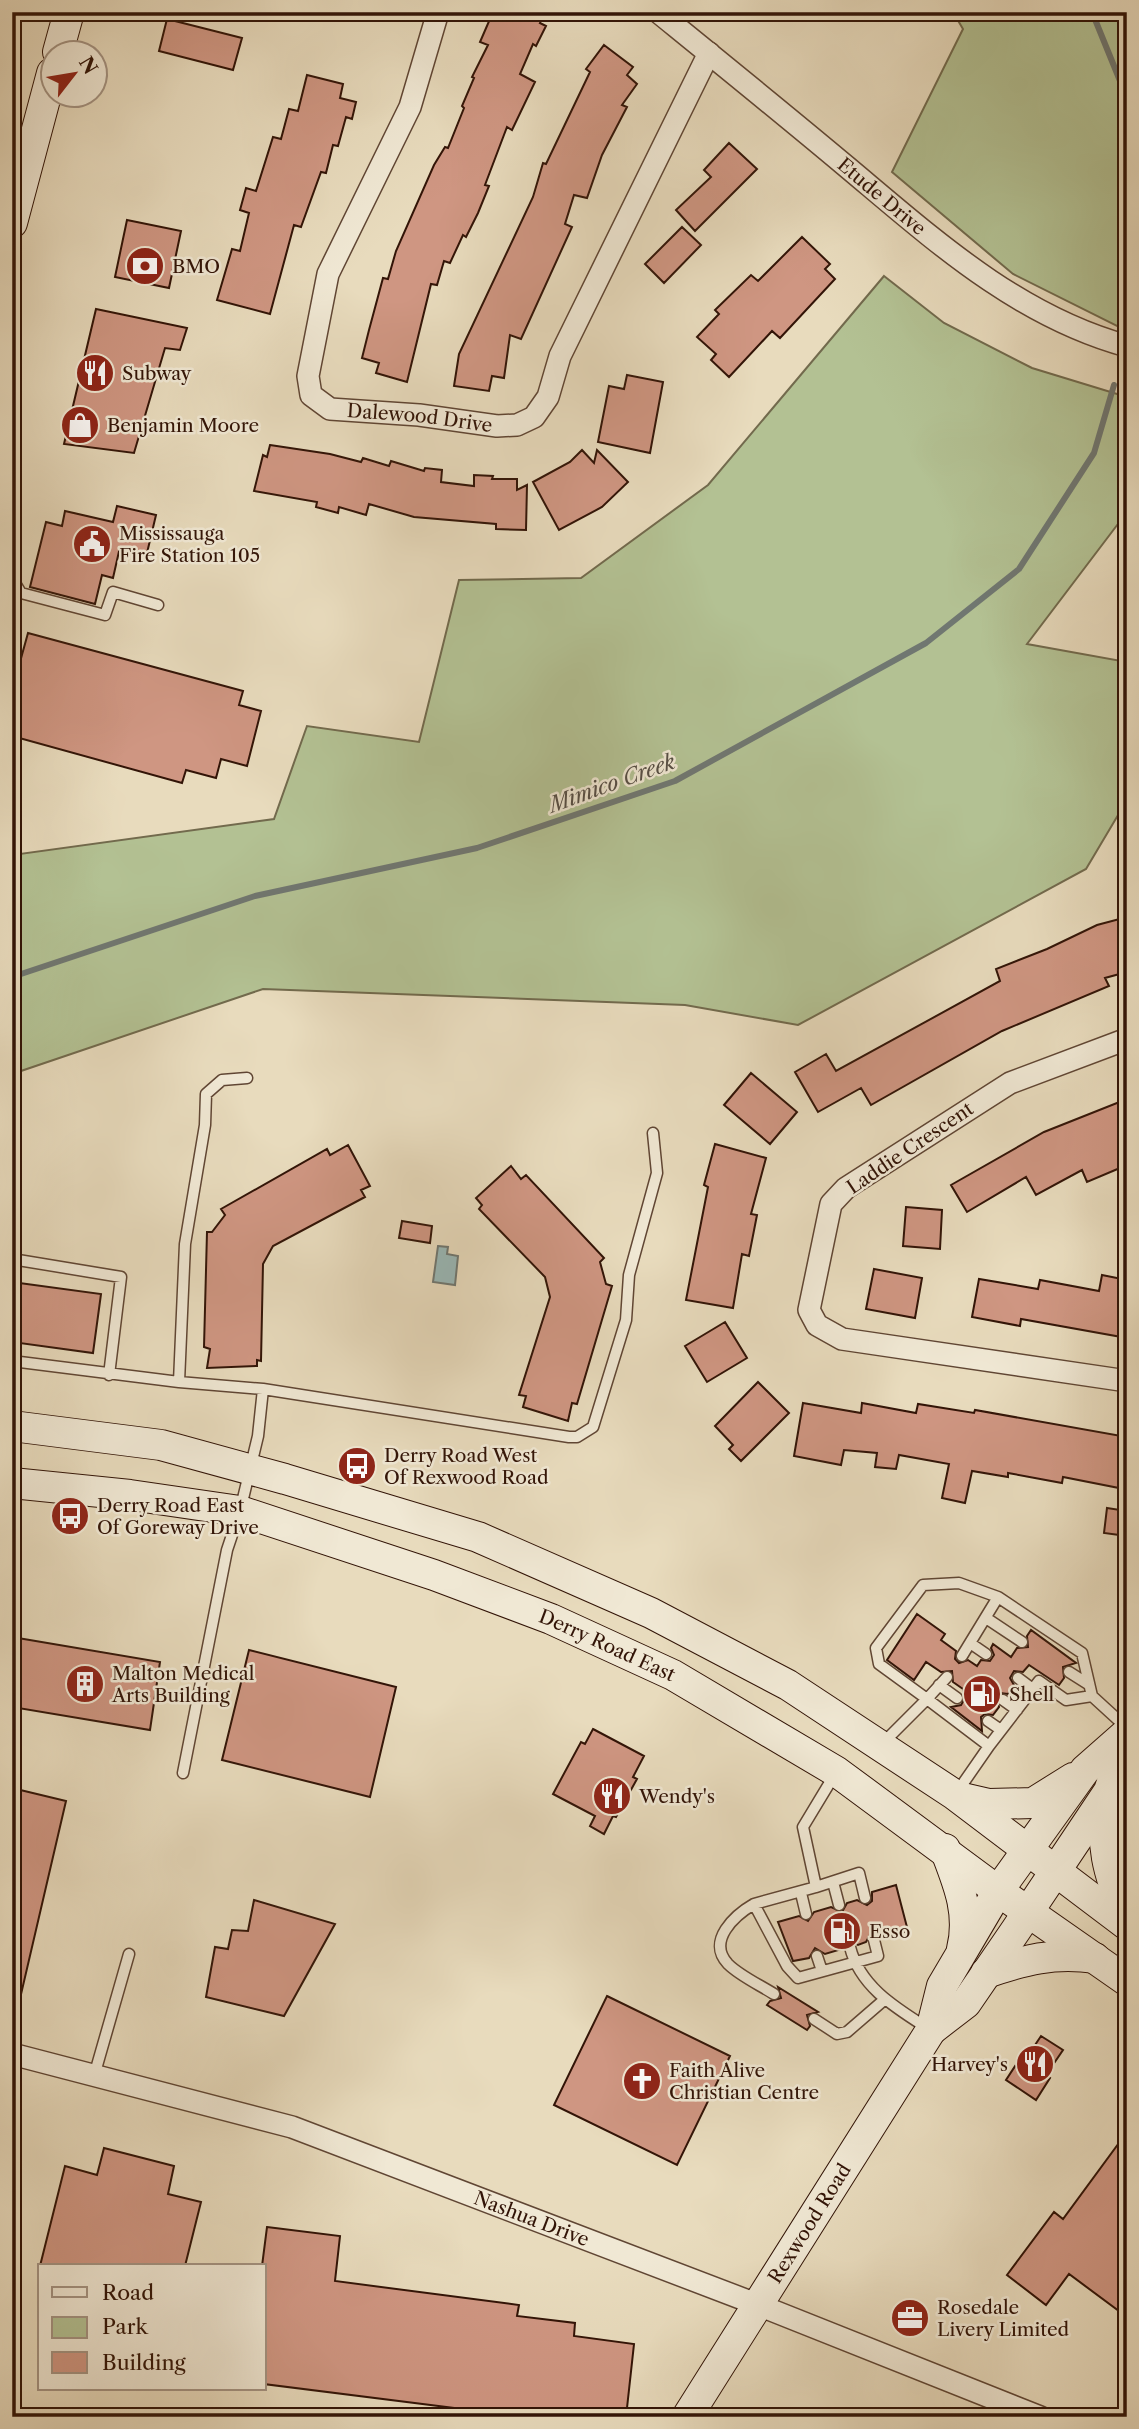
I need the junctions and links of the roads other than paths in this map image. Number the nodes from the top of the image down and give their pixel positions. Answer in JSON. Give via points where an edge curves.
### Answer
{"nodes":[{"id":1,"x":69,"y":12,"type":"edge"},
{"id":2,"x":438,"y":12,"type":"edge"},
{"id":3,"x":658,"y":12,"type":"edge"},
{"id":4,"x":62,"y":38,"type":"edge"},
{"id":5,"x":709,"y":53,"type":"junction"},
{"id":6,"x":43,"y":108,"type":"edge"},
{"id":7,"x":12,"y":223,"type":"edge"},
{"id":8,"x":1127,"y":346,"type":"edge"},
{"id":9,"x":12,"y":578,"type":"edge"},
{"id":10,"x":158,"y":605,"type":"dead end"},
{"id":11,"x":1127,"y":1039,"type":"edge"},
{"id":12,"x":247,"y":1078,"type":"dead end"},
{"id":13,"x":653,"y":1133,"type":"dead end"},
{"id":14,"x":12,"y":1259,"type":"edge"},
{"id":15,"x":12,"y":1361,"type":"edge"},
{"id":16,"x":109,"y":1375,"type":"junction"},
{"id":17,"x":1127,"y":1381,"type":"edge"},
{"id":18,"x":179,"y":1382,"type":"junction"},
{"id":19,"x":263,"y":1389,"type":"junction"},
{"id":20,"x":12,"y":1426,"type":"edge"},
{"id":21,"x":251,"y":1472,"type":"junction"},
{"id":22,"x":12,"y":1483,"type":"edge"},
{"id":23,"x":240,"y":1511,"type":"junction"},
{"id":24,"x":998,"y":1597,"type":"junction"},
{"id":25,"x":986,"y":1618,"type":"junction"},
{"id":26,"x":1022,"y":1642,"type":"dead end"},
{"id":27,"x":970,"y":1643,"type":"junction"},
{"id":28,"x":986,"y":1654,"type":"dead end"},
{"id":29,"x":962,"y":1656,"type":"dead end"},
{"id":30,"x":1069,"y":1672,"type":"dead end"},
{"id":31,"x":1018,"y":1678,"type":"dead end"},
{"id":32,"x":1088,"y":1684,"type":"junction"},
{"id":33,"x":1034,"y":1690,"type":"junction"},
{"id":34,"x":1092,"y":1696,"type":"junction"},
{"id":35,"x":957,"y":1698,"type":"dead end"},
{"id":36,"x":927,"y":1699,"type":"junction"},
{"id":37,"x":1003,"y":1700,"type":"dead end"},
{"id":38,"x":1017,"y":1710,"type":"junction"},
{"id":39,"x":988,"y":1721,"type":"dead end"},
{"id":40,"x":1001,"y":1730,"type":"junction"},
{"id":41,"x":1127,"y":1731,"type":"edge"},
{"id":42,"x":1127,"y":1739,"type":"edge"},
{"id":43,"x":881,"y":1746,"type":"junction"},
{"id":44,"x":989,"y":1746,"type":"junction"},
{"id":45,"x":1085,"y":1770,"type":"junction"},
{"id":46,"x":837,"y":1772,"type":"junction"},
{"id":47,"x":183,"y":1773,"type":"dead end"},
{"id":48,"x":1109,"y":1791,"type":"junction"},
{"id":49,"x":955,"y":1795,"type":"junction"},
{"id":50,"x":945,"y":1849,"type":"junction"},
{"id":51,"x":1027,"y":1851,"type":"junction"},
{"id":52,"x":1056,"y":1870,"type":"junction"},
{"id":53,"x":833,"y":1882,"type":"junction"},
{"id":54,"x":816,"y":1888,"type":"junction"},
{"id":55,"x":998,"y":1891,"type":"junction"},
{"id":56,"x":801,"y":1893,"type":"junction"},
{"id":57,"x":865,"y":1898,"type":"dead end"},
{"id":58,"x":754,"y":1904,"type":"junction"},
{"id":59,"x":839,"y":1905,"type":"dead end"},
{"id":60,"x":1028,"y":1911,"type":"junction"},
{"id":61,"x":806,"y":1914,"type":"dead end"},
{"id":62,"x":1127,"y":1919,"type":"edge"},
{"id":63,"x":1127,"y":1925,"type":"edge"},
{"id":64,"x":874,"y":1940,"type":"dead end"},
{"id":65,"x":850,"y":1947,"type":"dead end"},
{"id":66,"x":129,"y":1954,"type":"dead end"},
{"id":67,"x":817,"y":1956,"type":"dead end"},
{"id":68,"x":960,"y":1956,"type":"junction"},
{"id":69,"x":1095,"y":1958,"type":"junction"},
{"id":70,"x":854,"y":1963,"type":"junction"},
{"id":71,"x":821,"y":1972,"type":"junction"},
{"id":72,"x":986,"y":1973,"type":"junction"},
{"id":73,"x":1127,"y":1981,"type":"edge"},
{"id":74,"x":774,"y":1993,"type":"dead end"},
{"id":75,"x":884,"y":2000,"type":"junction"},
{"id":76,"x":814,"y":2019,"type":"dead end"},
{"id":77,"x":931,"y":2030,"type":"junction"},
{"id":78,"x":12,"y":2054,"type":"edge"},
{"id":79,"x":94,"y":2076,"type":"junction"},
{"id":80,"x":756,"y":2304,"type":"junction"},
{"id":81,"x":1038,"y":2416,"type":"edge"},
{"id":82,"x":687,"y":2417,"type":"edge"}],
"edges":[{"from":1,"to":4,"type":"main road"},
{"from":2,"to":5,"type":"street","name":"Dalewood Drive","via":[[410,107],[328,274],[308,376],[311,395],[330,410],[419,415],[497,426],[517,425],[534,417],[548,397],[560,356]]},
{"from":3,"to":5,"type":"street","name":"Etude Drive"},
{"from":5,"to":8,"type":"street","name":"Etude Drive","via":[[987,279],[1036,310]]},
{"from":6,"to":7,"type":"main road"},
{"from":9,"to":10,"type":"lane","via":[[21,593],[105,615],[113,592]]},
{"from":11,"to":17,"type":"street","name":"Laddie Crescent","via":[[1010,1083],[846,1188],[831,1204],[809,1310],[817,1325],[842,1339]]},
{"from":12,"to":18,"type":"lane","via":[[222,1080],[206,1094],[185,1244]]},
{"from":13,"to":19,"type":"lane","via":[[657,1173],[629,1275],[626,1320],[597,1419],[585,1433],[569,1437]]},
{"from":14,"to":16,"type":"lane","via":[[121,1277]]},
{"from":15,"to":16,"type":"lane"},
{"from":16,"to":18,"type":"lane"},
{"from":18,"to":19,"type":"lane"},
{"from":19,"to":21,"type":"lane"},
{"from":20,"to":21,"type":"main road","via":[[161,1445]]},
{"from":21,"to":23,"type":"lane"},
{"from":21,"to":43,"type":"main road","via":[[478,1537],[651,1612],[788,1685]]},
{"from":22,"to":23,"type":"main road","name":"Derry Road East"},
{"from":23,"to":46,"type":"main road","name":"Derry Road East","via":[[551,1619],[673,1675]]},
{"from":23,"to":47,"type":"lane","via":[[227,1550]]},
{"from":24,"to":25,"type":"lane"},
{"from":24,"to":32,"type":"lane","via":[[1082,1653]]},
{"from":24,"to":36,"type":"lane","via":[[959,1583],[923,1586],[876,1648],[879,1664]]},
{"from":25,"to":26,"type":"lane"},
{"from":25,"to":27,"type":"lane"},
{"from":27,"to":28,"type":"lane"},
{"from":27,"to":29,"type":"lane"},
{"from":30,"to":32,"type":"lane"},
{"from":31,"to":33,"type":"lane"},
{"from":32,"to":34,"type":"lane"},
{"from":33,"to":34,"type":"lane","via":[[1039,1681],[1066,1700]]},
{"from":33,"to":38,"type":"lane"},
{"from":34,"to":41,"type":"lane"},
{"from":35,"to":36,"type":"lane","via":[[943,1681]]},
{"from":36,"to":43,"type":"lane"},
{"from":36,"to":44,"type":"lane"},
{"from":37,"to":38,"type":"lane"},
{"from":38,"to":40,"type":"lane"},
{"from":39,"to":40,"type":"lane"},
{"from":40,"to":44,"type":"lane"},
{"from":41,"to":45,"type":"main road","name":"Rexwood Road"},
{"from":42,"to":48,"type":"main road","name":"Rexwood Road"},
{"from":43,"to":49,"type":"main road"},
{"from":44,"to":49,"type":"lane"},
{"from":45,"to":49,"type":"main road","via":[[1033,1803],[989,1804]]},
{"from":45,"to":51,"type":"main road","name":"Rexwood Road"},
{"from":46,"to":50,"type":"main road","name":"Derry Road East"},
{"from":46,"to":54,"type":"lane","via":[[803,1827]]},
{"from":48,"to":52,"type":"main road","name":"Rexwood Road"},
{"from":48,"to":62,"type":"main road","via":[[1103,1823],[1107,1870]]},
{"from":49,"to":51,"type":"main road"},
{"from":50,"to":55,"type":"main road","name":"Derry Road East"},
{"from":50,"to":68,"type":"main road","via":[[963,1894],[967,1930]]},
{"from":51,"to":52,"type":"main road"},
{"from":51,"to":55,"type":"main road","name":"Rexwood Road"},
{"from":52,"to":60,"type":"main road","name":"Rexwood Road"},
{"from":52,"to":63,"type":"main road"},
{"from":53,"to":54,"type":"lane"},
{"from":53,"to":57,"type":"lane","via":[[859,1873]]},
{"from":53,"to":59,"type":"lane"},
{"from":54,"to":56,"type":"lane"},
{"from":55,"to":60,"type":"main road","name":"Derry Road East"},
{"from":55,"to":68,"type":"main road","name":"Rexwood Road"},
{"from":56,"to":58,"type":"lane"},
{"from":56,"to":61,"type":"lane"},
{"from":58,"to":71,"type":"lane","via":[[798,1978]]},
{"from":58,"to":74,"type":"lane","via":[[734,1916],[720,1948],[727,1964]]},
{"from":60,"to":69,"type":"main road","name":"Derry Road East"},
{"from":60,"to":72,"type":"main road","name":"Rexwood Road"},
{"from":64,"to":70,"type":"lane","via":[[878,1956]]},
{"from":65,"to":70,"type":"lane"},
{"from":66,"to":79,"type":"lane"},
{"from":67,"to":71,"type":"lane"},
{"from":68,"to":77,"type":"main road","name":"Rexwood Road","via":[[942,1986]]},
{"from":69,"to":72,"type":"main road","via":[[1036,1956]]},
{"from":69,"to":73,"type":"main road","name":"Derry Road East"},
{"from":70,"to":71,"type":"lane"},
{"from":70,"to":75,"type":"lane"},
{"from":72,"to":77,"type":"main road","name":"Rexwood Road","via":[[965,2004]]},
{"from":75,"to":76,"type":"lane","via":[[847,2032],[837,2034]]},
{"from":75,"to":77,"type":"lane"},
{"from":77,"to":80,"type":"main road","name":"Rexwood Road"},
{"from":78,"to":79,"type":"street","name":"Nashua Drive"},
{"from":79,"to":80,"type":"street","name":"Nashua Drive","via":[[292,2127]]},
{"from":80,"to":81,"type":"street","name":"Nashua Drive"},
{"from":80,"to":82,"type":"main road","name":"Rexwood Road"}]}
